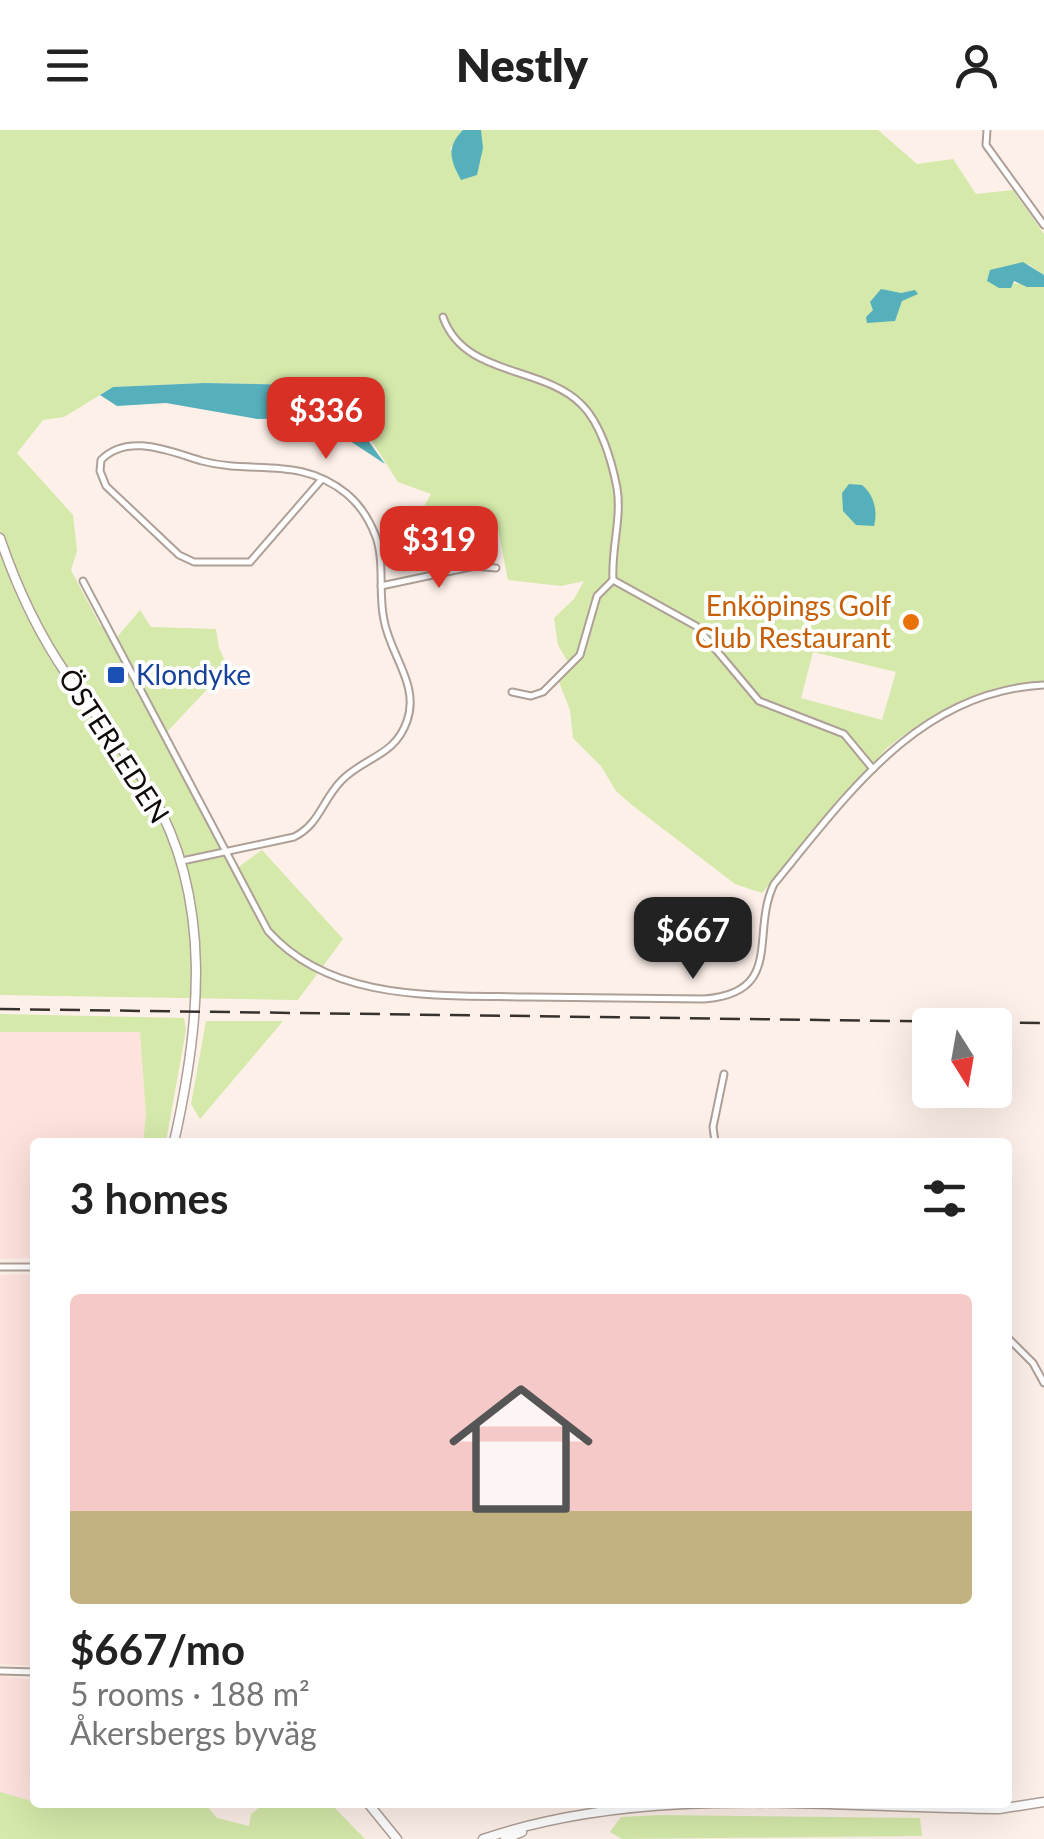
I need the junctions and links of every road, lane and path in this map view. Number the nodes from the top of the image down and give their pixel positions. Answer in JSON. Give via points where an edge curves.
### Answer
{"nodes":[{"id":1,"x":988,"y":130,"type":"edge"},
{"id":2,"x":1044,"y":225,"type":"edge"},
{"id":3,"x":443,"y":316,"type":"dead end"},
{"id":4,"x":322,"y":479,"type":"junction"},
{"id":5,"x":0,"y":538,"type":"edge"},
{"id":6,"x":496,"y":568,"type":"dead end"},
{"id":7,"x":613,"y":580,"type":"junction"},
{"id":8,"x":83,"y":581,"type":"dead end"},
{"id":9,"x":380,"y":586,"type":"junction"},
{"id":10,"x":1044,"y":685,"type":"edge"},
{"id":11,"x":512,"y":692,"type":"dead end"},
{"id":12,"x":873,"y":769,"type":"junction"},
{"id":13,"x":226,"y":852,"type":"junction"},
{"id":14,"x":182,"y":862,"type":"junction"},
{"id":15,"x":724,"y":1074,"type":"dead end"},
{"id":16,"x":175,"y":1138,"type":"edge"},
{"id":17,"x":714,"y":1138,"type":"edge"},
{"id":18,"x":0,"y":1267,"type":"edge"},
{"id":19,"x":30,"y":1267,"type":"edge"},
{"id":20,"x":1012,"y":1342,"type":"edge"},
{"id":21,"x":1044,"y":1383,"type":"edge"},
{"id":22,"x":0,"y":1670,"type":"edge"},
{"id":23,"x":30,"y":1672,"type":"edge"},
{"id":24,"x":1044,"y":1802,"type":"edge"},
{"id":25,"x":1012,"y":1807,"type":"edge"},
{"id":26,"x":372,"y":1808,"type":"edge"},
{"id":27,"x":627,"y":1808,"type":"edge"},
{"id":28,"x":932,"y":1808,"type":"edge"},
{"id":29,"x":1005,"y":1808,"type":"edge"},
{"id":30,"x":545,"y":1824,"type":"junction"},
{"id":31,"x":397,"y":1839,"type":"edge"},
{"id":32,"x":483,"y":1839,"type":"edge"},
{"id":33,"x":505,"y":1839,"type":"edge"}],
"edges":[{"from":1,"to":2,"type":"street","via":[[986,145]]},
{"from":3,"to":7,"type":"street","via":[[456,340],[491,365],[579,401],[590,415],[616,486]]},
{"from":4,"to":4,"type":"street","via":[[146,446],[108,454],[100,467],[106,486],[179,556],[223,564],[250,562]]},
{"from":4,"to":9,"type":"street","via":[[364,513],[379,548]]},
{"from":5,"to":14,"type":"street","name":"ÖSTERLEDEN","via":[[46,641],[144,782]]},
{"from":6,"to":9,"type":"street","via":[[475,566]]},
{"from":7,"to":11,"type":"street","via":[[598,596],[580,655],[543,692]]},
{"from":7,"to":12,"type":"street","via":[[696,626],[759,701],[844,734]]},
{"from":8,"to":13,"type":"street"},
{"from":9,"to":13,"type":"street","via":[[385,628],[410,692],[400,737],[386,754],[344,778],[306,831]]},
{"from":10,"to":12,"type":"street","via":[[943,711]]},
{"from":12,"to":13,"type":"street","via":[[774,884],[758,970],[740,992],[720,998],[446,995],[371,987],[287,952],[254,910]]},
{"from":13,"to":14,"type":"street"},
{"from":14,"to":16,"type":"street","name":"ÖSTERLEDEN","via":[[194,927],[196,1000]]},
{"from":15,"to":17,"type":"street"},
{"from":18,"to":19,"type":"street"},
{"from":20,"to":21,"type":"street"},
{"from":22,"to":23,"type":"street"},
{"from":24,"to":25,"type":"street"},
{"from":26,"to":31,"type":"street"},
{"from":27,"to":30,"type":"street"},
{"from":28,"to":29,"type":"street"},
{"from":30,"to":32,"type":"street"},
{"from":30,"to":33,"type":"street"}]}
